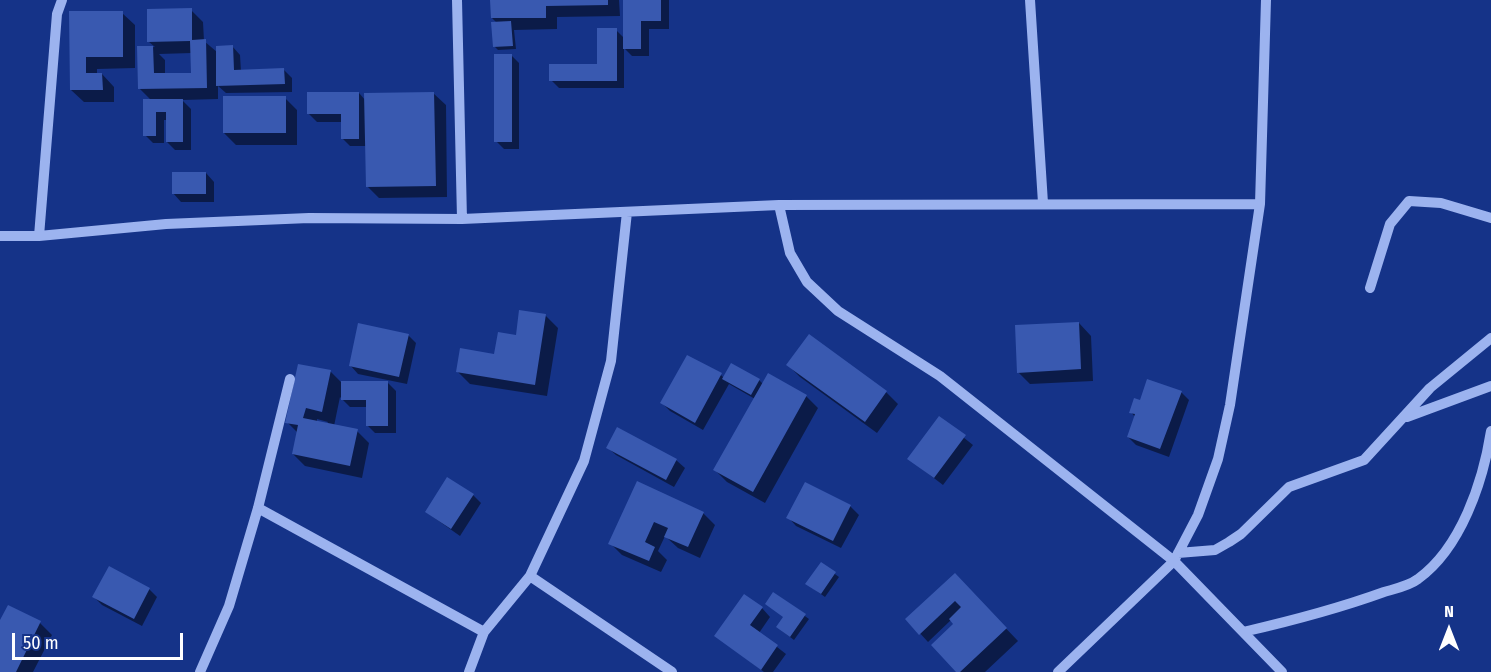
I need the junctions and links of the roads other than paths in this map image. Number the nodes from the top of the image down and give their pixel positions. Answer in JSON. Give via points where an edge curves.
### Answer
{"nodes":[{"id":1,"x":62,"y":0,"type":"edge"},
{"id":2,"x":457,"y":0,"type":"edge"},
{"id":3,"x":1030,"y":0,"type":"edge"},
{"id":4,"x":1266,"y":0,"type":"edge"},
{"id":5,"x":1043,"y":203,"type":"junction"},
{"id":6,"x":1260,"y":204,"type":"junction"},
{"id":7,"x":779,"y":205,"type":"junction"},
{"id":8,"x":627,"y":212,"type":"junction"},
{"id":9,"x":1491,"y":218,"type":"edge"},
{"id":10,"x":462,"y":219,"type":"junction"},
{"id":11,"x":0,"y":236,"type":"edge"},
{"id":12,"x":39,"y":236,"type":"junction"},
{"id":13,"x":1370,"y":288,"type":"dead end"},
{"id":14,"x":1491,"y":338,"type":"edge"},
{"id":15,"x":290,"y":379,"type":"dead end"},
{"id":16,"x":1491,"y":386,"type":"edge"},
{"id":17,"x":1404,"y":418,"type":"junction"},
{"id":18,"x":1491,"y":431,"type":"edge"},
{"id":19,"x":258,"y":508,"type":"junction"},
{"id":20,"x":1176,"y":557,"type":"junction"},
{"id":21,"x":530,"y":576,"type":"junction"},
{"id":22,"x":484,"y":632,"type":"junction"},
{"id":23,"x":1243,"y":632,"type":"junction"},
{"id":24,"x":200,"y":672,"type":"edge"},
{"id":25,"x":469,"y":672,"type":"edge"},
{"id":26,"x":672,"y":672,"type":"edge"},
{"id":27,"x":1058,"y":672,"type":"edge"},
{"id":28,"x":1282,"y":672,"type":"edge"}],
"edges":[{"from":1,"to":12,"type":"street","via":[[57,14]]},
{"from":2,"to":10,"type":"street"},
{"from":3,"to":5,"type":"street"},
{"from":4,"to":6,"type":"street"},
{"from":5,"to":6,"type":"street"},
{"from":5,"to":7,"type":"street"},
{"from":6,"to":20,"type":"street","via":[[1230,405],[1218,459],[1198,515]]},
{"from":7,"to":8,"type":"street"},
{"from":7,"to":20,"type":"street","via":[[790,253],[807,282],[838,310],[940,376]]},
{"from":8,"to":10,"type":"street"},
{"from":8,"to":21,"type":"street","via":[[610,361],[590,439],[584,461]]},
{"from":9,"to":13,"type":"street","via":[[1441,203],[1409,201],[1390,224]]},
{"from":10,"to":12,"type":"street","via":[[285,219],[166,224]]},
{"from":11,"to":12,"type":"street"},
{"from":14,"to":17,"type":"street","via":[[1430,388]]},
{"from":15,"to":19,"type":"street"},
{"from":16,"to":17,"type":"street"},
{"from":17,"to":20,"type":"street","via":[[1364,460],[1289,487],[1230,542],[1215,550]]},
{"from":18,"to":23,"type":"street","via":[[1468,510],[1445,553],[1416,581],[1329,612]]},
{"from":19,"to":22,"type":"street"},
{"from":19,"to":24,"type":"street","via":[[229,606]]},
{"from":20,"to":23,"type":"street"},
{"from":20,"to":27,"type":"street"},
{"from":21,"to":22,"type":"street"},
{"from":21,"to":26,"type":"street"},
{"from":22,"to":25,"type":"street"},
{"from":23,"to":28,"type":"street"}]}
